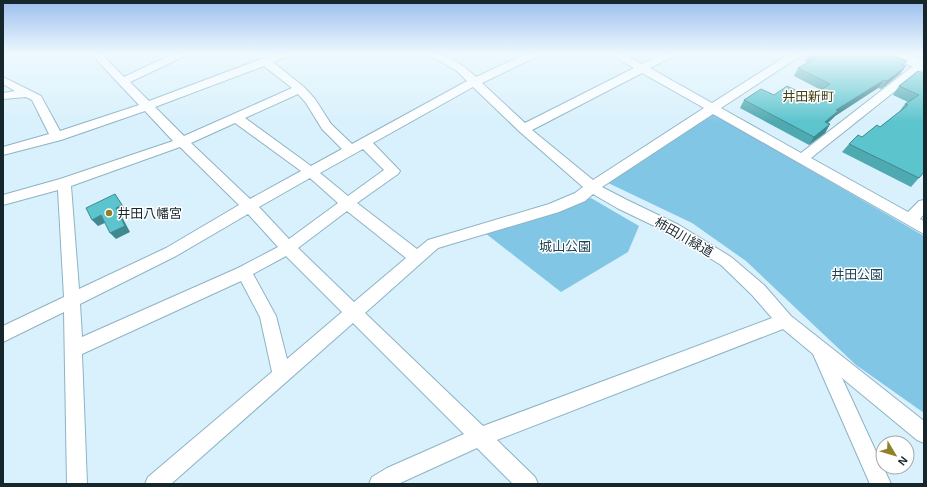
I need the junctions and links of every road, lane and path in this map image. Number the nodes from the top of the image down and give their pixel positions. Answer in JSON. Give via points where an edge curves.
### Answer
{"nodes":[{"id":1,"x":119,"y":77,"type":"edge"},
{"id":2,"x":132,"y":77,"type":"edge"},
{"id":3,"x":227,"y":77,"type":"edge"},
{"id":4,"x":285,"y":77,"type":"edge"},
{"id":5,"x":469,"y":77,"type":"edge"},
{"id":6,"x":485,"y":77,"type":"edge"},
{"id":7,"x":625,"y":77,"type":"edge"},
{"id":8,"x":657,"y":77,"type":"edge"},
{"id":9,"x":761,"y":77,"type":"edge"},
{"id":10,"x":909,"y":77,"type":"edge"},
{"id":11,"x":3,"y":80,"type":"edge"},
{"id":12,"x":124,"y":82,"type":"junction"},
{"id":13,"x":474,"y":82,"type":"junction"},
{"id":14,"x":300,"y":89,"type":"junction"},
{"id":15,"x":28,"y":93,"type":"junction"},
{"id":16,"x":3,"y":96,"type":"edge"},
{"id":17,"x":148,"y":106,"type":"junction"},
{"id":18,"x":713,"y":108,"type":"junction"},
{"id":19,"x":235,"y":117,"type":"junction"},
{"id":20,"x":524,"y":129,"type":"junction"},
{"id":21,"x":57,"y":137,"type":"junction"},
{"id":22,"x":182,"y":142,"type":"junction"},
{"id":23,"x":365,"y":143,"type":"junction"},
{"id":24,"x":3,"y":150,"type":"edge"},
{"id":25,"x":350,"y":150,"type":"junction"},
{"id":26,"x":802,"y":159,"type":"junction"},
{"id":27,"x":311,"y":172,"type":"junction"},
{"id":28,"x":64,"y":183,"type":"junction"},
{"id":29,"x":592,"y":187,"type":"junction"},
{"id":30,"x":3,"y":200,"type":"edge"},
{"id":31,"x":348,"y":203,"type":"junction"},
{"id":32,"x":924,"y":205,"type":"edge"},
{"id":33,"x":249,"y":206,"type":"junction"},
{"id":34,"x":910,"y":220,"type":"junction"},
{"id":35,"x":924,"y":228,"type":"edge"},
{"id":36,"x":288,"y":248,"type":"junction"},
{"id":37,"x":417,"y":258,"type":"junction"},
{"id":38,"x":244,"y":272,"type":"junction"},
{"id":39,"x":72,"y":301,"type":"junction"},
{"id":40,"x":354,"y":312,"type":"junction"},
{"id":41,"x":785,"y":321,"type":"junction"},
{"id":42,"x":3,"y":334,"type":"edge"},
{"id":43,"x":820,"y":348,"type":"junction"},
{"id":44,"x":74,"y":349,"type":"junction"},
{"id":45,"x":281,"y":374,"type":"junction"},
{"id":46,"x":924,"y":433,"type":"edge"},
{"id":47,"x":479,"y":437,"type":"junction"},
{"id":48,"x":78,"y":484,"type":"edge"},
{"id":49,"x":155,"y":484,"type":"edge"},
{"id":50,"x":379,"y":484,"type":"edge"},
{"id":51,"x":528,"y":484,"type":"edge"},
{"id":52,"x":881,"y":484,"type":"edge"}],
"edges":[{"from":1,"to":12,"type":"street"},
{"from":2,"to":12,"type":"street"},
{"from":3,"to":17,"type":"street"},
{"from":4,"to":14,"type":"street"},
{"from":5,"to":13,"type":"street","name":"柿田川緑道"},
{"from":6,"to":13,"type":"street"},
{"from":7,"to":20,"type":"street"},
{"from":8,"to":18,"type":"street"},
{"from":9,"to":18,"type":"street"},
{"from":10,"to":26,"type":"street"},
{"from":11,"to":15,"type":"street"},
{"from":12,"to":17,"type":"street"},
{"from":13,"to":20,"type":"street","name":"柿田川緑道"},
{"from":13,"to":23,"type":"street"},
{"from":14,"to":19,"type":"street"},
{"from":14,"to":25,"type":"street","via":[[311,101],[326,126]]},
{"from":15,"to":16,"type":"street"},
{"from":15,"to":21,"type":"street","via":[[37,98]]},
{"from":17,"to":21,"type":"street"},
{"from":17,"to":22,"type":"street"},
{"from":18,"to":26,"type":"street"},
{"from":18,"to":29,"type":"street"},
{"from":19,"to":22,"type":"street"},
{"from":19,"to":27,"type":"street"},
{"from":20,"to":29,"type":"street","name":"柿田川緑道"},
{"from":21,"to":24,"type":"street"},
{"from":22,"to":28,"type":"street"},
{"from":22,"to":33,"type":"street"},
{"from":23,"to":25,"type":"street"},
{"from":23,"to":31,"type":"street","via":[[394,171]]},
{"from":25,"to":27,"type":"street"},
{"from":26,"to":34,"type":"street"},
{"from":27,"to":31,"type":"street"},
{"from":27,"to":33,"type":"street"},
{"from":28,"to":30,"type":"street"},
{"from":28,"to":39,"type":"street"},
{"from":29,"to":37,"type":"street","via":[[580,196],[554,208],[433,244]]},
{"from":29,"to":41,"type":"street","name":"柿田川緑道","via":[[674,229],[726,261],[758,290]]},
{"from":31,"to":36,"type":"street"},
{"from":31,"to":37,"type":"street"},
{"from":32,"to":34,"type":"street"},
{"from":33,"to":36,"type":"street"},
{"from":33,"to":39,"type":"street","via":[[171,252]]},
{"from":34,"to":35,"type":"street"},
{"from":36,"to":38,"type":"street"},
{"from":36,"to":40,"type":"street"},
{"from":37,"to":40,"type":"street"},
{"from":38,"to":44,"type":"street"},
{"from":38,"to":45,"type":"street","via":[[268,316]]},
{"from":39,"to":42,"type":"street"},
{"from":39,"to":44,"type":"street"},
{"from":40,"to":45,"type":"street"},
{"from":40,"to":47,"type":"street"},
{"from":41,"to":43,"type":"street","name":"柿田川緑道"},
{"from":41,"to":47,"type":"street"},
{"from":43,"to":46,"type":"street","name":"柿田川緑道"},
{"from":43,"to":52,"type":"street"},
{"from":44,"to":48,"type":"street"},
{"from":45,"to":49,"type":"street"},
{"from":47,"to":50,"type":"street"},
{"from":47,"to":51,"type":"street"}]}
